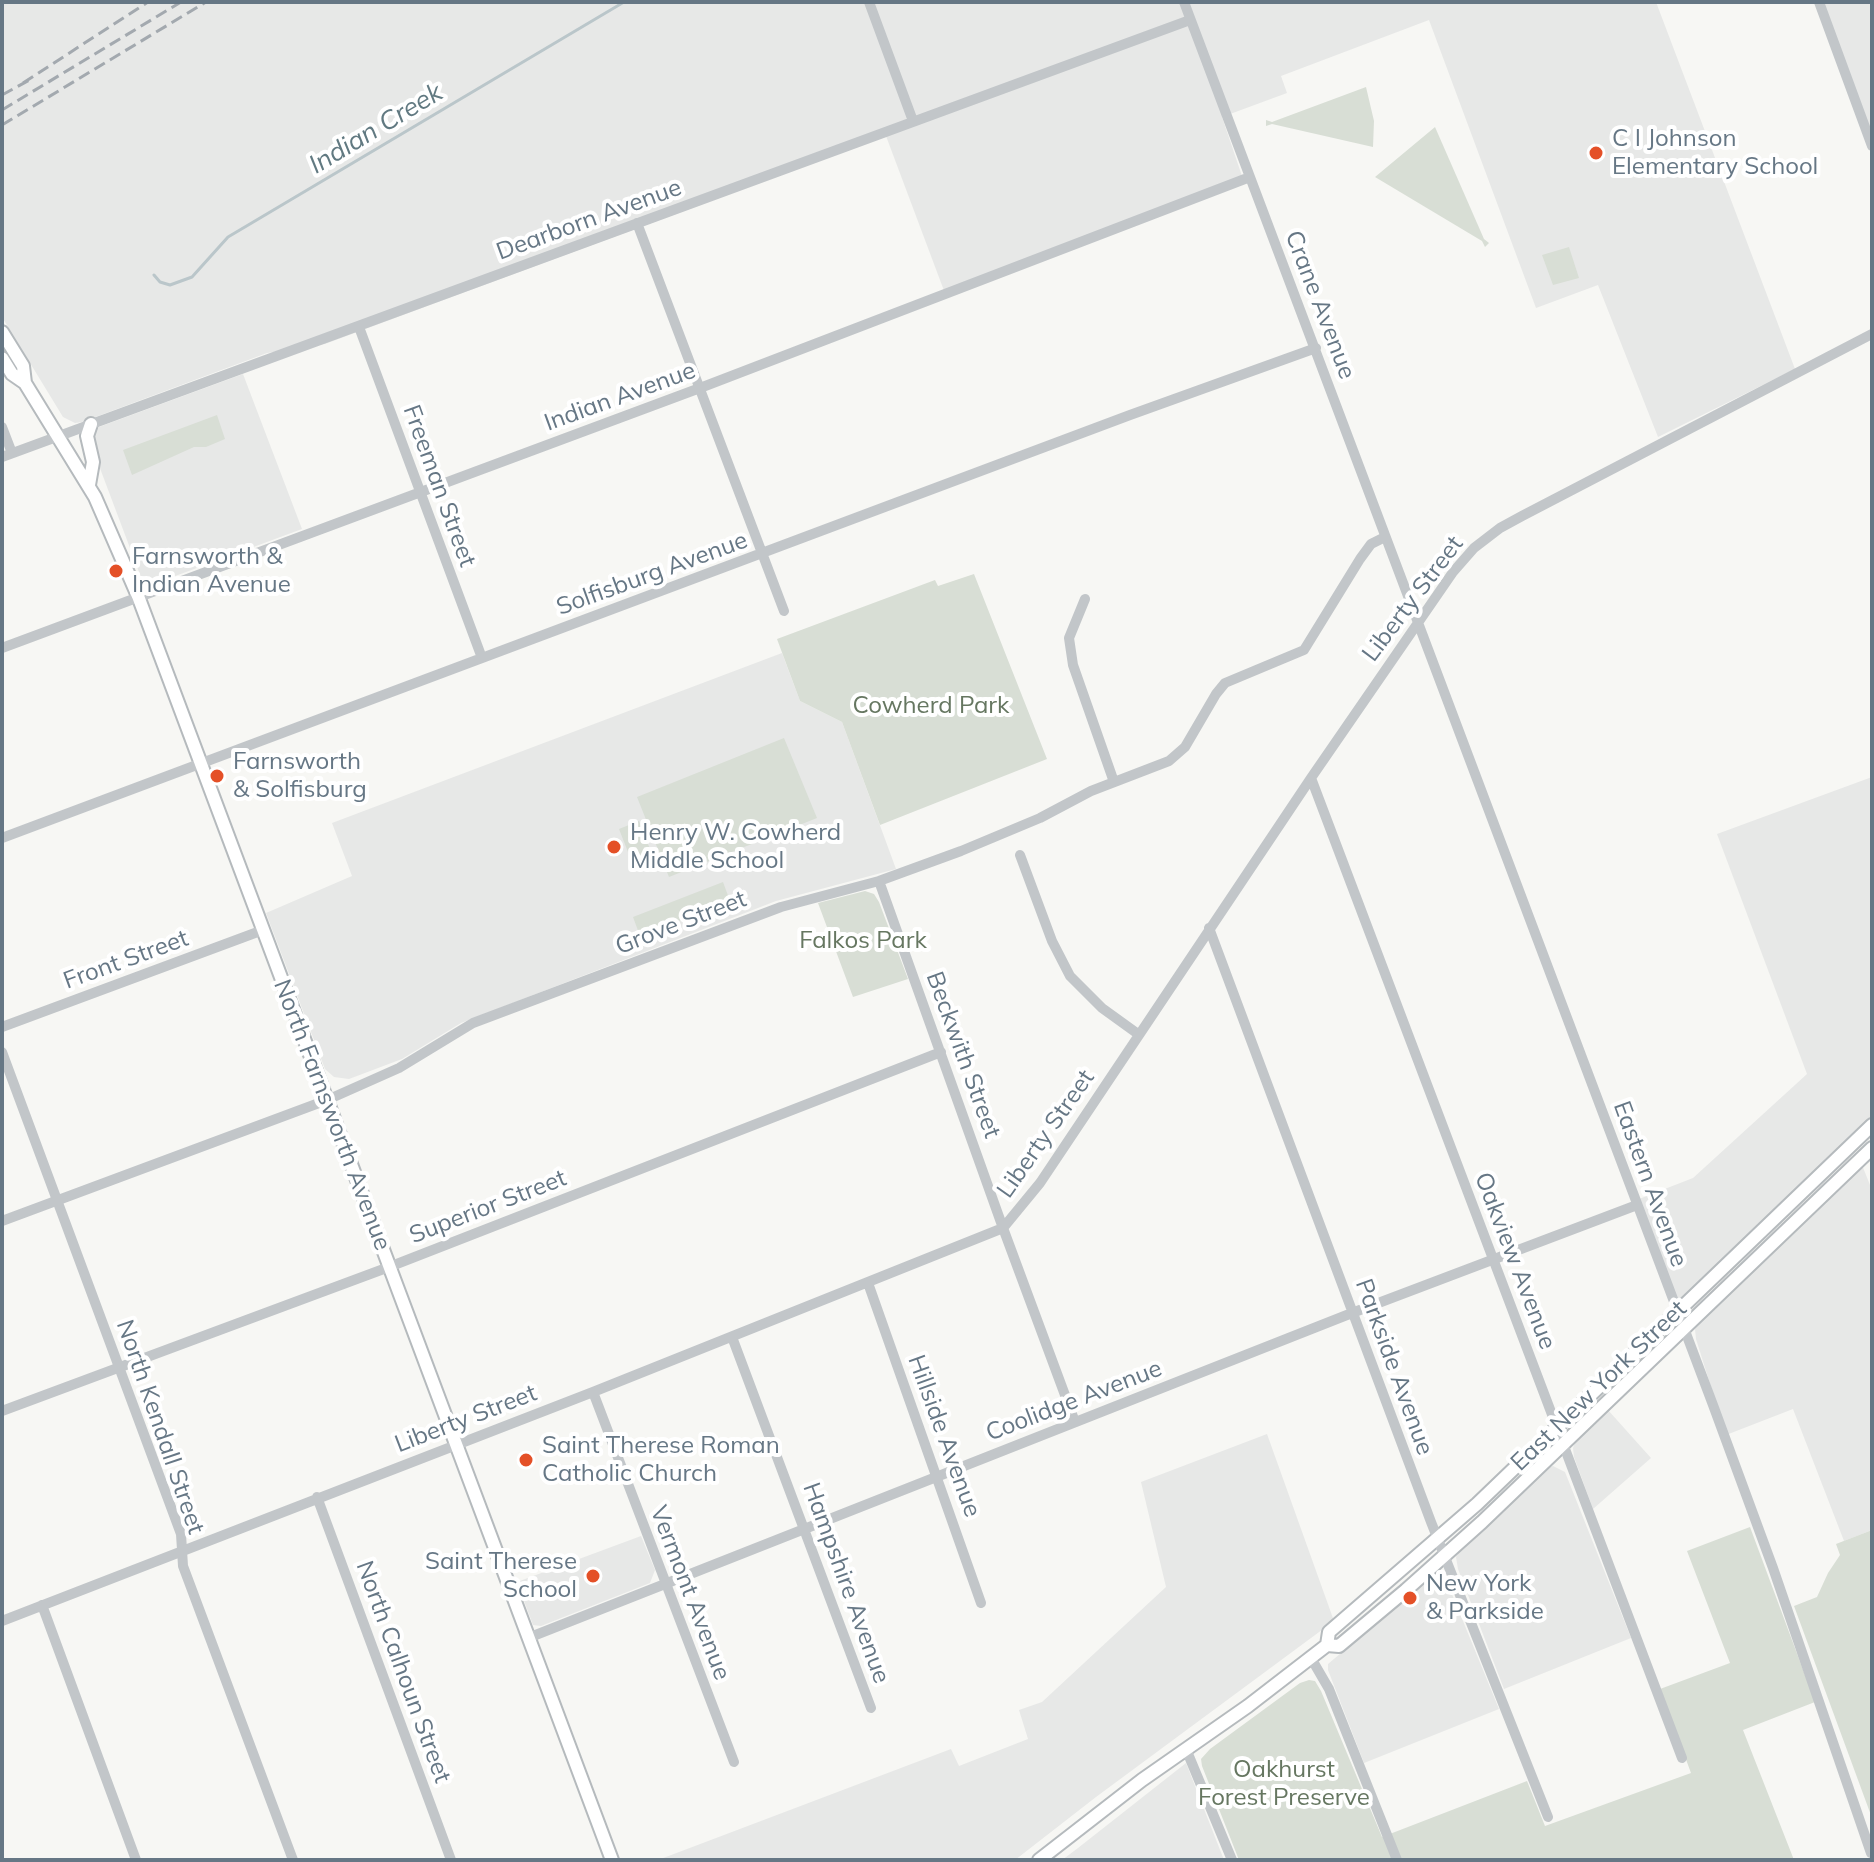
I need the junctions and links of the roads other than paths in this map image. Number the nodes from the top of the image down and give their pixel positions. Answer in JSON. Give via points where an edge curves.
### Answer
{"nodes":[{"id":1,"x":869,"y":2,"type":"edge"},
{"id":2,"x":1184,"y":2,"type":"edge"},
{"id":3,"x":1819,"y":2,"type":"edge"},
{"id":4,"x":1190,"y":20,"type":"junction"},
{"id":5,"x":913,"y":121,"type":"junction"},
{"id":6,"x":1872,"y":146,"type":"edge"},
{"id":7,"x":1250,"y":177,"type":"junction"},
{"id":8,"x":637,"y":223,"type":"junction"},
{"id":9,"x":359,"y":327,"type":"junction"},
{"id":10,"x":3,"y":333,"type":"edge"},
{"id":11,"x":1872,"y":334,"type":"edge"},
{"id":12,"x":1316,"y":348,"type":"junction"},
{"id":13,"x":2,"y":358,"type":"edge"},
{"id":14,"x":25,"y":383,"type":"junction"},
{"id":15,"x":700,"y":388,"type":"junction"},
{"id":16,"x":91,"y":424,"type":"junction"},
{"id":17,"x":2,"y":427,"type":"edge"},
{"id":18,"x":59,"y":435,"type":"junction"},
{"id":19,"x":7,"y":455,"type":"edge"},
{"id":20,"x":89,"y":485,"type":"junction"},
{"id":21,"x":420,"y":492,"type":"junction"},
{"id":22,"x":1385,"y":537,"type":"junction"},
{"id":23,"x":763,"y":554,"type":"junction"},
{"id":24,"x":138,"y":596,"type":"junction"},
{"id":25,"x":1085,"y":599,"type":"dead end"},
{"id":26,"x":784,"y":611,"type":"dead end"},
{"id":27,"x":1419,"y":621,"type":"junction"},
{"id":28,"x":2,"y":648,"type":"edge"},
{"id":29,"x":482,"y":658,"type":"junction"},
{"id":30,"x":200,"y":763,"type":"junction"},
{"id":31,"x":1311,"y":778,"type":"junction"},
{"id":32,"x":1114,"y":782,"type":"junction"},
{"id":33,"x":2,"y":838,"type":"edge"},
{"id":34,"x":1020,"y":855,"type":"dead end"},
{"id":35,"x":879,"y":881,"type":"junction"},
{"id":36,"x":1209,"y":928,"type":"junction"},
{"id":37,"x":263,"y":930,"type":"junction"},
{"id":38,"x":2,"y":1027,"type":"edge"},
{"id":39,"x":1138,"y":1034,"type":"junction"},
{"id":40,"x":2,"y":1052,"type":"edge"},
{"id":41,"x":941,"y":1052,"type":"junction"},
{"id":42,"x":327,"y":1100,"type":"junction"},
{"id":43,"x":1872,"y":1125,"type":"edge"},
{"id":44,"x":1872,"y":1148,"type":"edge"},
{"id":45,"x":57,"y":1200,"type":"junction"},
{"id":46,"x":1637,"y":1205,"type":"junction"},
{"id":47,"x":2,"y":1221,"type":"edge"},
{"id":48,"x":1003,"y":1228,"type":"junction"},
{"id":49,"x":1494,"y":1261,"type":"junction"},
{"id":50,"x":389,"y":1267,"type":"junction"},
{"id":51,"x":868,"y":1283,"type":"junction"},
{"id":52,"x":1677,"y":1312,"type":"junction"},
{"id":53,"x":1352,"y":1313,"type":"junction"},
{"id":54,"x":1684,"y":1329,"type":"junction"},
{"id":55,"x":732,"y":1337,"type":"junction"},
{"id":56,"x":119,"y":1366,"type":"junction"},
{"id":57,"x":593,"y":1392,"type":"junction"},
{"id":58,"x":2,"y":1411,"type":"edge"},
{"id":59,"x":1075,"y":1422,"type":"junction"},
{"id":60,"x":1556,"y":1428,"type":"junction"},
{"id":61,"x":456,"y":1445,"type":"junction"},
{"id":62,"x":1563,"y":1445,"type":"junction"},
{"id":63,"x":938,"y":1476,"type":"junction"},
{"id":64,"x":317,"y":1497,"type":"junction"},
{"id":65,"x":805,"y":1530,"type":"junction"},
{"id":66,"x":1438,"y":1540,"type":"junction"},
{"id":67,"x":182,"y":1551,"type":"junction"},
{"id":68,"x":1444,"y":1557,"type":"junction"},
{"id":69,"x":665,"y":1585,"type":"junction"},
{"id":70,"x":981,"y":1603,"type":"dead end"},
{"id":71,"x":42,"y":1605,"type":"junction"},
{"id":72,"x":2,"y":1621,"type":"edge"},
{"id":73,"x":528,"y":1638,"type":"junction"},
{"id":74,"x":1327,"y":1645,"type":"junction"},
{"id":75,"x":1311,"y":1658,"type":"junction"},
{"id":76,"x":871,"y":1708,"type":"dead end"},
{"id":77,"x":1186,"y":1749,"type":"junction"},
{"id":78,"x":1682,"y":1758,"type":"dead end"},
{"id":79,"x":734,"y":1762,"type":"dead end"},
{"id":80,"x":1548,"y":1817,"type":"dead end"},
{"id":81,"x":1871,"y":1853,"type":"edge"},
{"id":82,"x":136,"y":1860,"type":"edge"},
{"id":83,"x":293,"y":1860,"type":"edge"},
{"id":84,"x":451,"y":1860,"type":"edge"},
{"id":85,"x":612,"y":1860,"type":"edge"},
{"id":86,"x":1039,"y":1860,"type":"edge"},
{"id":87,"x":1232,"y":1860,"type":"edge"},
{"id":88,"x":1397,"y":1860,"type":"edge"}],
"edges":[{"from":1,"to":5,"type":"street"},
{"from":2,"to":4,"type":"street","name":"Crane Avenue"},
{"from":3,"to":6,"type":"street"},
{"from":4,"to":5,"type":"street","name":"Dearborn Avenue"},
{"from":4,"to":7,"type":"street","name":"Crane Avenue"},
{"from":5,"to":8,"type":"street","name":"Dearborn Avenue"},
{"from":7,"to":12,"type":"street","name":"Crane Avenue"},
{"from":7,"to":15,"type":"street","name":"Indian Avenue"},
{"from":8,"to":9,"type":"street","name":"Dearborn Avenue"},
{"from":8,"to":15,"type":"street"},
{"from":9,"to":16,"type":"street","name":"Dearborn Avenue"},
{"from":9,"to":21,"type":"street","name":"Freeman Street"},
{"from":10,"to":14,"type":"main road","name":"North Farnsworth Avenue","via":[[23,366]]},
{"from":11,"to":27,"type":"street","name":"Liberty Street","via":[[1500,528],[1463,560]]},
{"from":12,"to":22,"type":"street","name":"Crane Avenue"},
{"from":12,"to":23,"type":"street","name":"Solfisburg Avenue"},
{"from":13,"to":14,"type":"main road","name":"North Farnsworth Avenue"},
{"from":14,"to":18,"type":"main road","name":"North Farnsworth Avenue"},
{"from":15,"to":21,"type":"street","name":"Indian Avenue"},
{"from":15,"to":23,"type":"street"},
{"from":16,"to":18,"type":"street","name":"Dearborn Avenue"},
{"from":16,"to":20,"type":"main road"},
{"from":17,"to":19,"type":"street"},
{"from":18,"to":19,"type":"street","name":"Dearborn Avenue"},
{"from":18,"to":20,"type":"main road","name":"North Farnsworth Avenue"},
{"from":20,"to":24,"type":"main road","name":"North Farnsworth Avenue"},
{"from":21,"to":24,"type":"street","name":"Indian Avenue"},
{"from":21,"to":29,"type":"street","name":"Freeman Street"},
{"from":22,"to":27,"type":"street","name":"Crane Avenue"},
{"from":22,"to":32,"type":"street","name":"Grove Street","via":[[1360,559],[1304,650],[1225,683],[1185,747],[1169,761]]},
{"from":23,"to":26,"type":"street"},
{"from":23,"to":29,"type":"street","name":"Solfisburg Avenue"},
{"from":24,"to":28,"type":"street","name":"Indian Avenue"},
{"from":24,"to":30,"type":"main road","name":"North Farnsworth Avenue"},
{"from":25,"to":32,"type":"street","via":[[1069,638],[1073,665]]},
{"from":27,"to":31,"type":"street","name":"Liberty Street"},
{"from":27,"to":46,"type":"street","name":"Eastern Avenue"},
{"from":29,"to":30,"type":"street","name":"Solfisburg Avenue"},
{"from":30,"to":33,"type":"street","name":"Solfisburg Avenue"},
{"from":30,"to":37,"type":"main road","name":"North Farnsworth Avenue"},
{"from":31,"to":36,"type":"street","name":"Liberty Street"},
{"from":31,"to":49,"type":"street","name":"Oakview Avenue"},
{"from":32,"to":35,"type":"street","name":"Grove Street","via":[[1040,818]]},
{"from":34,"to":39,"type":"street","via":[[1070,976]]},
{"from":35,"to":41,"type":"street","name":"Beckwith Street"},
{"from":35,"to":42,"type":"street","name":"Grove Street","via":[[781,907],[473,1023],[399,1068]]},
{"from":36,"to":39,"type":"street","name":"Liberty Street"},
{"from":36,"to":53,"type":"street","name":"Parkside Avenue"},
{"from":37,"to":38,"type":"street","name":"Front Street"},
{"from":37,"to":42,"type":"main road","name":"North Farnsworth Avenue"},
{"from":39,"to":48,"type":"street","name":"Liberty Street","via":[[1040,1183]]},
{"from":40,"to":45,"type":"street","name":"North Kendall Street"},
{"from":41,"to":48,"type":"street","name":"Beckwith Street"},
{"from":41,"to":50,"type":"street","name":"Superior Street"},
{"from":42,"to":45,"type":"street","name":"Grove Street"},
{"from":42,"to":50,"type":"main road","name":"North Farnsworth Avenue"},
{"from":43,"to":52,"type":"main road","name":"East New York Street"},
{"from":44,"to":54,"type":"main road","name":"East New York Street"},
{"from":45,"to":47,"type":"street","name":"Grove Street"},
{"from":45,"to":56,"type":"street","name":"North Kendall Street"},
{"from":46,"to":49,"type":"street","name":"Coolidge Avenue"},
{"from":46,"to":52,"type":"street","name":"Eastern Avenue"},
{"from":48,"to":51,"type":"street","name":"Liberty Street"},
{"from":48,"to":59,"type":"street","name":"Beckwith Street"},
{"from":49,"to":53,"type":"street","name":"Coolidge Avenue"},
{"from":49,"to":60,"type":"street","name":"Oakview Avenue"},
{"from":50,"to":56,"type":"street","name":"Superior Street"},
{"from":50,"to":61,"type":"main road","name":"North Farnsworth Avenue"},
{"from":51,"to":55,"type":"street","name":"Liberty Street"},
{"from":51,"to":63,"type":"street","name":"Hillside Avenue"},
{"from":52,"to":54,"type":"street","name":"Eastern Avenue"},
{"from":52,"to":60,"type":"main road","name":"East New York Street"},
{"from":53,"to":59,"type":"street","name":"Coolidge Avenue"},
{"from":53,"to":66,"type":"street","name":"Parkside Avenue"},
{"from":54,"to":62,"type":"main road","name":"East New York Street"},
{"from":54,"to":81,"type":"street","name":"Eastern Avenue"},
{"from":55,"to":57,"type":"street","name":"Liberty Street"},
{"from":55,"to":65,"type":"street","name":"Hampshire Avenue"},
{"from":56,"to":58,"type":"street","name":"Superior Street"},
{"from":56,"to":67,"type":"street","name":"North Kendall Street","via":[[181,1534]]},
{"from":57,"to":61,"type":"street","name":"Liberty Street"},
{"from":57,"to":69,"type":"street","name":"Vermont Avenue"},
{"from":59,"to":63,"type":"street","name":"Coolidge Avenue"},
{"from":60,"to":62,"type":"street","name":"Oakview Avenue"},
{"from":60,"to":66,"type":"main road","name":"East New York Street"},
{"from":61,"to":64,"type":"street","name":"Liberty Street"},
{"from":61,"to":73,"type":"main road","name":"North Farnsworth Avenue"},
{"from":62,"to":68,"type":"main road","name":"East New York Street"},
{"from":62,"to":78,"type":"street","name":"Oakview Avenue"},
{"from":63,"to":65,"type":"street","name":"Coolidge Avenue"},
{"from":63,"to":70,"type":"street","name":"Hillside Avenue"},
{"from":64,"to":67,"type":"street","name":"Liberty Street"},
{"from":64,"to":84,"type":"street","name":"North Calhoun Street"},
{"from":65,"to":69,"type":"street","name":"Coolidge Avenue"},
{"from":65,"to":76,"type":"street","name":"Hampshire Avenue"},
{"from":66,"to":68,"type":"street","name":"Parkside Avenue"},
{"from":66,"to":74,"type":"main road","name":"East New York Street","via":[[1329,1632]]},
{"from":67,"to":71,"type":"street","name":"Liberty Street"},
{"from":67,"to":83,"type":"street","name":"North Kendall Street","via":[[183,1566]]},
{"from":68,"to":74,"type":"main road","name":"East New York Street","via":[[1339,1646]]},
{"from":68,"to":80,"type":"street","name":"Parkside Avenue"},
{"from":69,"to":73,"type":"street","name":"Coolidge Avenue"},
{"from":69,"to":79,"type":"street","name":"Vermont Avenue"},
{"from":71,"to":72,"type":"street","name":"Liberty Street"},
{"from":71,"to":82,"type":"street"},
{"from":73,"to":85,"type":"main road","name":"North Farnsworth Avenue"},
{"from":74,"to":75,"type":"main road","name":"East New York Street"},
{"from":75,"to":77,"type":"main road","name":"East New York Street"},
{"from":75,"to":88,"type":"street","via":[[1329,1689]]},
{"from":77,"to":86,"type":"main road","name":"East New York Street"},
{"from":77,"to":87,"type":"street"}]}
